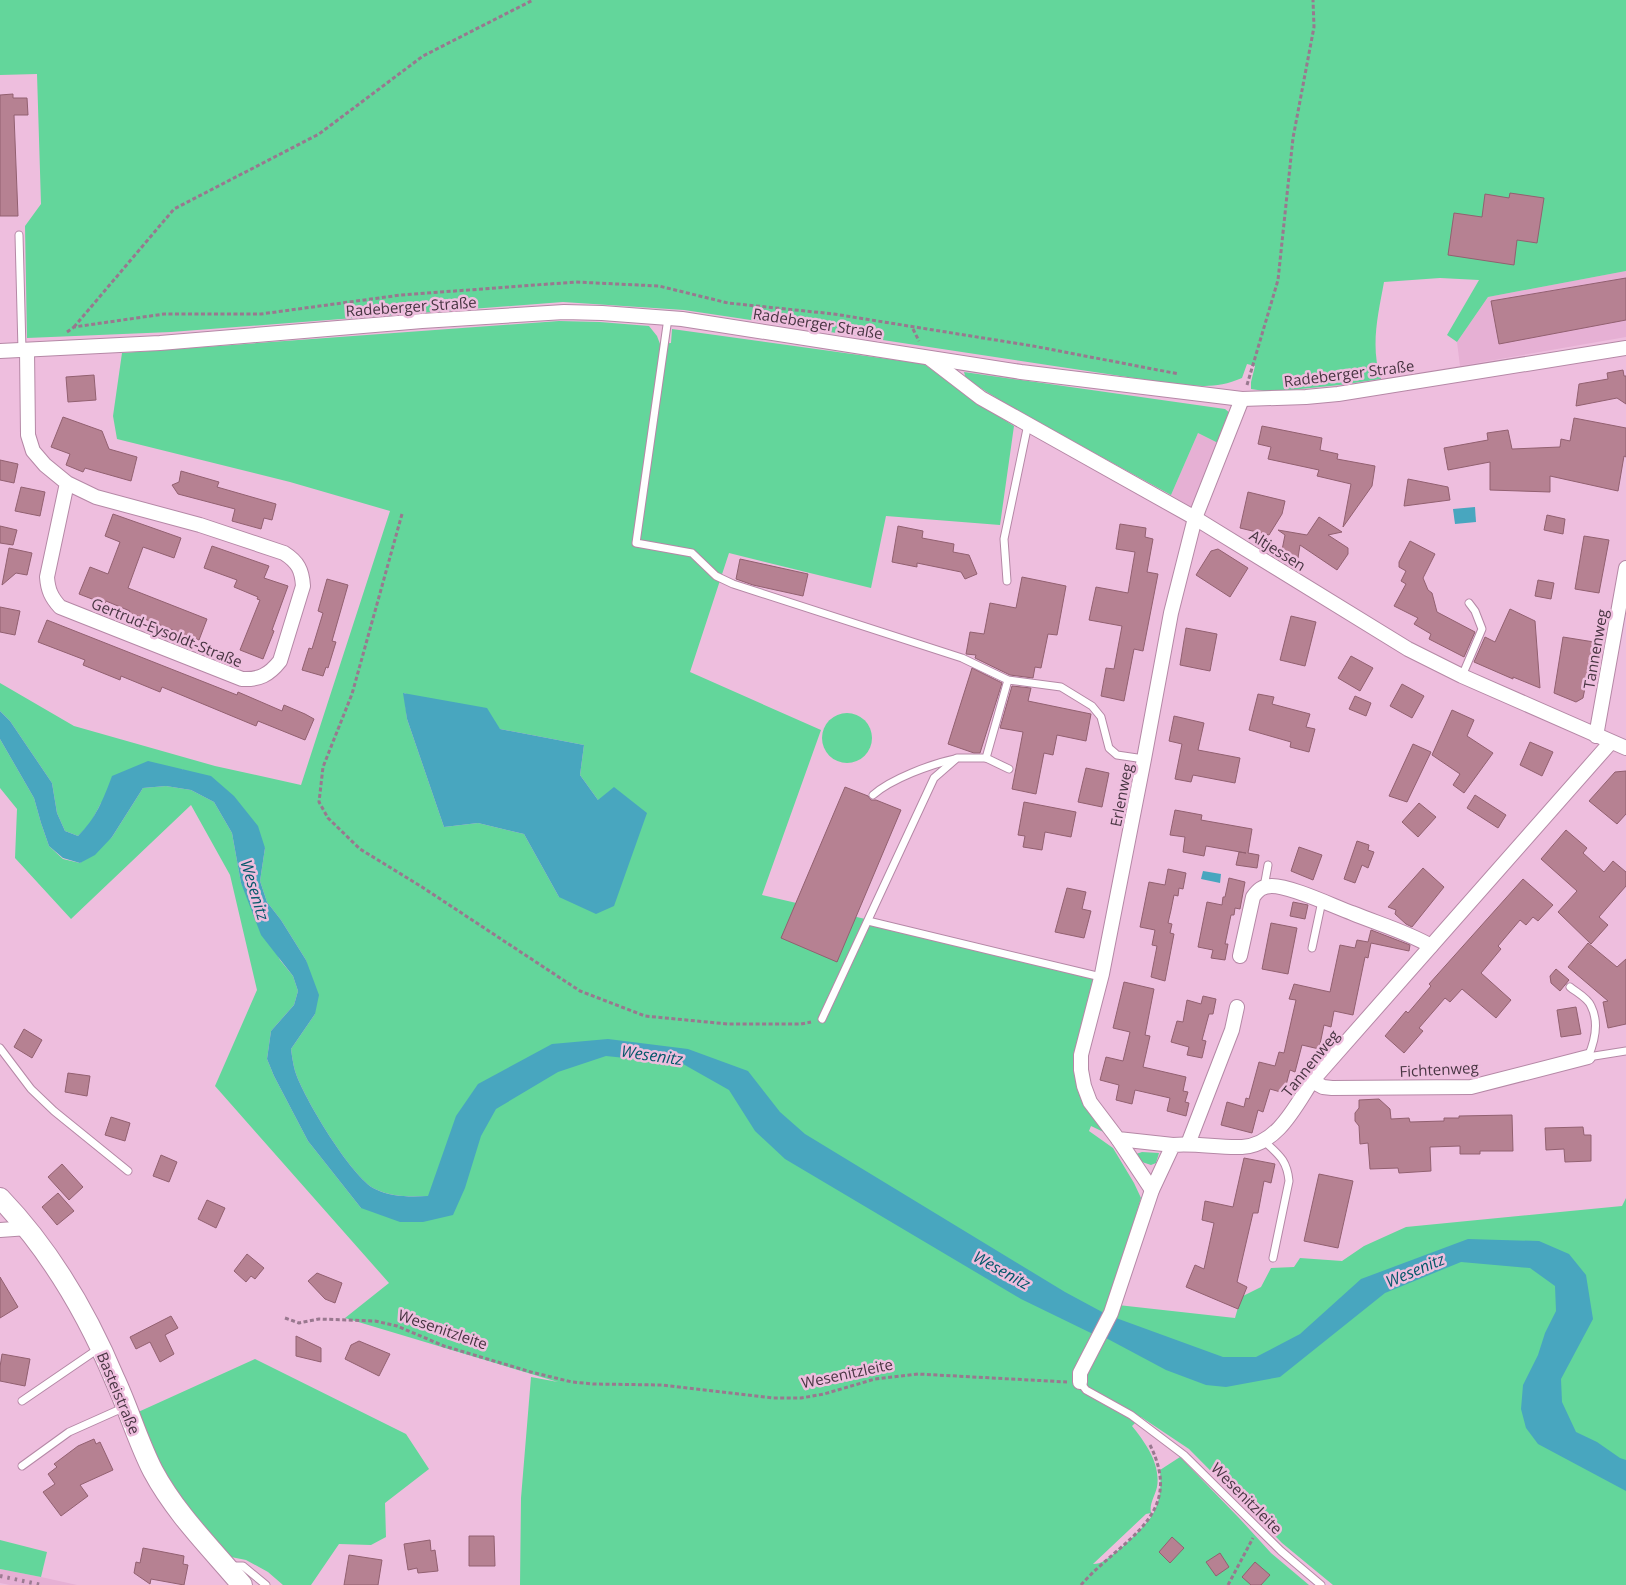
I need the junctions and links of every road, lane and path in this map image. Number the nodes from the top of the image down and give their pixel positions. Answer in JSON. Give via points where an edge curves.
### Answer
{"nodes":[{"id":1,"x":533,"y":0,"type":"edge"},
{"id":2,"x":1313,"y":0,"type":"edge"},
{"id":3,"x":19,"y":236,"type":"dead end"},
{"id":4,"x":668,"y":318,"type":"junction"},
{"id":5,"x":74,"y":328,"type":"dead end"},
{"id":6,"x":1626,"y":348,"type":"edge"},
{"id":7,"x":25,"y":350,"type":"junction"},
{"id":8,"x":0,"y":351,"type":"edge"},
{"id":9,"x":926,"y":356,"type":"junction"},
{"id":10,"x":1242,"y":399,"type":"junction"},
{"id":11,"x":1028,"y":424,"type":"junction"},
{"id":12,"x":67,"y":483,"type":"junction"},
{"id":13,"x":402,"y":514,"type":"dead end"},
{"id":14,"x":1196,"y":518,"type":"junction"},
{"id":15,"x":1626,"y":568,"type":"edge"},
{"id":16,"x":1007,"y":581,"type":"dead end"},
{"id":17,"x":1469,"y":603,"type":"dead end"},
{"id":18,"x":1462,"y":676,"type":"junction"},
{"id":19,"x":1008,"y":680,"type":"junction"},
{"id":20,"x":1596,"y":736,"type":"junction"},
{"id":21,"x":1612,"y":742,"type":"junction"},
{"id":22,"x":1626,"y":748,"type":"edge"},
{"id":23,"x":957,"y":758,"type":"junction"},
{"id":24,"x":986,"y":758,"type":"junction"},
{"id":25,"x":1144,"y":759,"type":"junction"},
{"id":26,"x":1009,"y":769,"type":"dead end"},
{"id":27,"x":873,"y":795,"type":"dead end"},
{"id":28,"x":1268,"y":865,"type":"dead end"},
{"id":29,"x":1264,"y":887,"type":"junction"},
{"id":30,"x":1322,"y":901,"type":"junction"},
{"id":31,"x":868,"y":921,"type":"junction"},
{"id":32,"x":1431,"y":946,"type":"junction"},
{"id":33,"x":1312,"y":948,"type":"dead end"},
{"id":34,"x":1240,"y":956,"type":"dead end"},
{"id":35,"x":1101,"y":977,"type":"junction"},
{"id":36,"x":1570,"y":987,"type":"dead end"},
{"id":37,"x":1237,"y":1007,"type":"dead end"},
{"id":38,"x":822,"y":1019,"type":"joint"},
{"id":39,"x":0,"y":1048,"type":"edge"},
{"id":40,"x":1626,"y":1051,"type":"edge"},
{"id":41,"x":1588,"y":1057,"type":"junction"},
{"id":42,"x":1312,"y":1081,"type":"junction"},
{"id":43,"x":1118,"y":1139,"type":"junction"},
{"id":44,"x":1264,"y":1140,"type":"junction"},
{"id":45,"x":1173,"y":1144,"type":"junction"},
{"id":46,"x":1188,"y":1144,"type":"junction"},
{"id":47,"x":128,"y":1171,"type":"dead end"},
{"id":48,"x":1152,"y":1190,"type":"junction"},
{"id":49,"x":0,"y":1198,"type":"edge"},
{"id":50,"x":28,"y":1228,"type":"junction"},
{"id":51,"x":0,"y":1230,"type":"edge"},
{"id":52,"x":1273,"y":1258,"type":"dead end"},
{"id":53,"x":284,"y":1318,"type":"dead end"},
{"id":54,"x":100,"y":1347,"type":"junction"},
{"id":55,"x":1080,"y":1382,"type":"junction"},
{"id":56,"x":22,"y":1401,"type":"dead end"},
{"id":57,"x":126,"y":1406,"type":"junction"},
{"id":58,"x":1148,"y":1440,"type":"dead end"},
{"id":59,"x":22,"y":1466,"type":"dead end"},
{"id":60,"x":1258,"y":1528,"type":"junction"},
{"id":61,"x":226,"y":1566,"type":"junction"},
{"id":62,"x":242,"y":1585,"type":"edge"},
{"id":63,"x":266,"y":1585,"type":"edge"},
{"id":64,"x":1081,"y":1585,"type":"edge"},
{"id":65,"x":1228,"y":1585,"type":"edge"},
{"id":66,"x":1321,"y":1585,"type":"edge"}],
"edges":[{"from":1,"to":5,"type":"path","via":[[423,56],[319,134],[174,209]]},
{"from":2,"to":10,"type":"path","via":[[1314,26],[1293,138],[1278,280]]},
{"from":3,"to":7,"type":"lane"},
{"from":4,"to":7,"type":"street","name":"Radeberger Straße","via":[[564,312],[160,343]]},
{"from":4,"to":9,"type":"street","name":"Radeberger Straße"},
{"from":4,"to":19,"type":"lane","via":[[636,543],[692,553],[716,576],[733,584],[962,658]]},
{"from":6,"to":10,"type":"street","name":"Radeberger Straße","via":[[1338,394]]},
{"from":7,"to":8,"type":"street","name":"Radeberger Straße"},
{"from":7,"to":12,"type":"street","name":"Gertrud-Eysoldt-Straße","via":[[28,435],[33,451],[45,466]]},
{"from":9,"to":10,"type":"street","name":"Radeberger Straße","via":[[1021,372]]},
{"from":9,"to":11,"type":"street","name":"Altjessen","via":[[981,398]]},
{"from":10,"to":14,"type":"street","name":"Erlenweg"},
{"from":11,"to":14,"type":"street","name":"Altjessen"},
{"from":11,"to":16,"type":"lane","via":[[1004,539]]},
{"from":12,"to":12,"type":"street","name":"Gertrud-Eysoldt-Straße","via":[[47,577],[47,588],[60,607],[242,679],[254,680],[274,669],[280,661],[303,586],[302,574],[293,559],[284,553],[200,525],[96,497]]},
{"from":13,"to":38,"type":"path","via":[[352,694],[323,767],[319,802],[328,818],[360,849],[422,886],[580,991],[645,1016],[728,1024],[801,1024]]},
{"from":14,"to":18,"type":"street","name":"Altjessen","via":[[1408,649]]},
{"from":14,"to":25,"type":"street","name":"Erlenweg","via":[[1170,613]]},
{"from":15,"to":20,"type":"street","name":"Tannenweg"},
{"from":17,"to":18,"type":"lane","via":[[1482,629]]},
{"from":18,"to":20,"type":"street","name":"Altjessen"},
{"from":19,"to":24,"type":"lane"},
{"from":19,"to":25,"type":"lane","via":[[1061,687],[1080,698],[1101,717],[1109,748],[1117,755]]},
{"from":20,"to":21,"type":"street","name":"Altjessen"},
{"from":21,"to":22,"type":"street","name":"Altjessen"},
{"from":21,"to":32,"type":"street","name":"Tannenweg"},
{"from":23,"to":24,"type":"lane"},
{"from":23,"to":27,"type":"lane","via":[[936,763],[881,788]]},
{"from":23,"to":31,"type":"lane","via":[[934,778]]},
{"from":24,"to":26,"type":"lane"},
{"from":25,"to":35,"type":"street","name":"Erlenweg"},
{"from":28,"to":29,"type":"lane"},
{"from":29,"to":30,"type":"street","via":[[1282,887]]},
{"from":29,"to":34,"type":"street","via":[[1253,897]]},
{"from":30,"to":32,"type":"street"},
{"from":30,"to":33,"type":"lane"},
{"from":31,"to":35,"type":"lane"},
{"from":31,"to":38,"type":"lane"},
{"from":32,"to":42,"type":"street","name":"Tannenweg"},
{"from":35,"to":43,"type":"street","name":"Erlenweg","via":[[1081,1054],[1081,1070],[1090,1102]]},
{"from":36,"to":41,"type":"lane","via":[[1591,1006],[1596,1026],[1594,1044]]},
{"from":37,"to":46,"type":"street","via":[[1232,1030]]},
{"from":39,"to":47,"type":"lane","via":[[31,1089]]},
{"from":40,"to":41,"type":"lane","name":"Fichtenweg"},
{"from":41,"to":42,"type":"street","name":"Fichtenweg","via":[[1471,1086],[1323,1088]]},
{"from":42,"to":44,"type":"street","name":"Tannenweg","via":[[1281,1128]]},
{"from":43,"to":45,"type":"street"},
{"from":43,"to":48,"type":"street","name":"Erlenweg"},
{"from":44,"to":46,"type":"street","name":"Tannenweg","via":[[1244,1147]]},
{"from":44,"to":52,"type":"lane","via":[[1288,1168],[1289,1181]]},
{"from":45,"to":46,"type":"street","name":"Tannenweg"},
{"from":45,"to":48,"type":"street"},
{"from":48,"to":55,"type":"street","via":[[1111,1312],[1080,1373]]},
{"from":49,"to":50,"type":"main road","name":"Basteistraße"},
{"from":50,"to":51,"type":"street"},
{"from":50,"to":54,"type":"main road","name":"Basteistraße","via":[[61,1274]]},
{"from":53,"to":55,"type":"path","name":"Wesenitzleite","via":[[299,1323],[375,1321],[531,1372],[593,1384],[662,1385],[801,1398],[899,1375]]},
{"from":54,"to":56,"type":"lane"},
{"from":54,"to":57,"type":"main road","name":"Basteistraße"},
{"from":55,"to":60,"type":"lane","name":"Wesenitzleite","via":[[1086,1390],[1131,1415],[1184,1454]]},
{"from":57,"to":59,"type":"lane","via":[[69,1432]]},
{"from":57,"to":61,"type":"main road","name":"Basteistraße","via":[[142,1449],[166,1494]]},
{"from":58,"to":64,"type":"path","via":[[1160,1470],[1161,1484],[1154,1513]]},
{"from":60,"to":65,"type":"path"},
{"from":60,"to":66,"type":"lane","name":"Wesenitzleite"},
{"from":61,"to":62,"type":"main road","name":"Basteistraße"},
{"from":61,"to":63,"type":"lane","via":[[243,1566]]}]}
